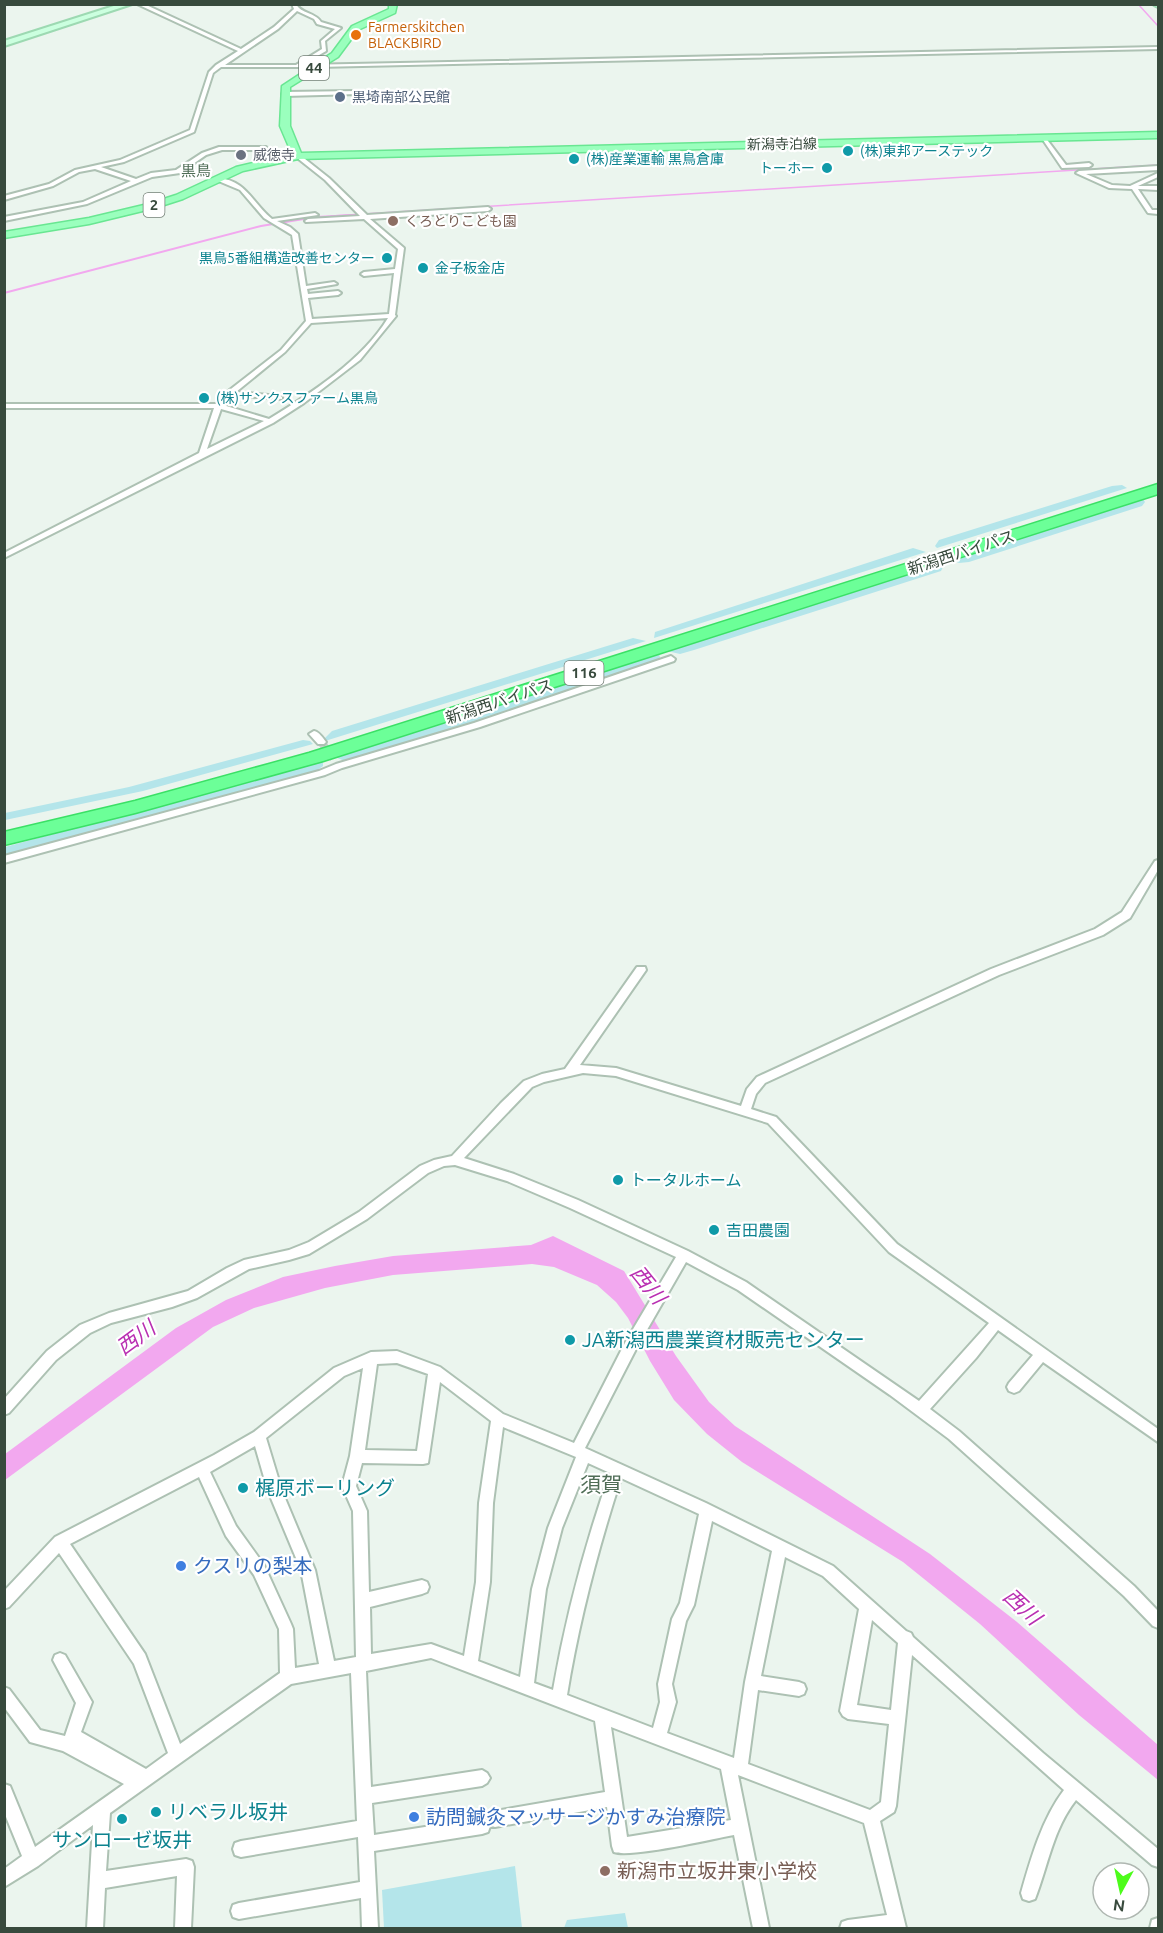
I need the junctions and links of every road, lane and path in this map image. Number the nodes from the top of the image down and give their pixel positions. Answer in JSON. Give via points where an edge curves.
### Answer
{"nodes":[{"id":1,"x":129,"y":4,"type":"edge"},
{"id":2,"x":139,"y":4,"type":"edge"},
{"id":3,"x":393,"y":4,"type":"edge"},
{"id":4,"x":295,"y":7,"type":"edge"},
{"id":5,"x":4,"y":44,"type":"edge"},
{"id":6,"x":1158,"y":48,"type":"edge"},
{"id":7,"x":241,"y":51,"type":"junction"},
{"id":8,"x":218,"y":66,"type":"junction"},
{"id":9,"x":297,"y":66,"type":"junction"},
{"id":10,"x":317,"y":66,"type":"junction"},
{"id":11,"x":357,"y":93,"type":"dead end"},
{"id":12,"x":285,"y":94,"type":"junction"},
{"id":13,"x":1158,"y":135,"type":"edge"},
{"id":14,"x":1043,"y":138,"type":"junction"},
{"id":15,"x":298,"y":156,"type":"junction"},
{"id":16,"x":272,"y":159,"type":"junction"},
{"id":17,"x":1158,"y":161,"type":"edge"},
{"id":18,"x":95,"y":166,"type":"junction"},
{"id":19,"x":1158,"y":168,"type":"edge"},
{"id":20,"x":1158,"y":176,"type":"edge"},
{"id":21,"x":218,"y":179,"type":"junction"},
{"id":22,"x":136,"y":181,"type":"junction"},
{"id":23,"x":1134,"y":188,"type":"junction"},
{"id":24,"x":1158,"y":188,"type":"edge"},
{"id":25,"x":4,"y":198,"type":"edge"},
{"id":26,"x":489,"y":209,"type":"dead end"},
{"id":27,"x":1158,"y":212,"type":"edge"},
{"id":28,"x":362,"y":214,"type":"junction"},
{"id":29,"x":4,"y":219,"type":"edge"},
{"id":30,"x":308,"y":221,"type":"junction"},
{"id":31,"x":277,"y":223,"type":"junction"},
{"id":32,"x":313,"y":228,"type":"dead end"},
{"id":33,"x":4,"y":235,"type":"edge"},
{"id":34,"x":398,"y":271,"type":"junction"},
{"id":35,"x":364,"y":274,"type":"dead end"},
{"id":36,"x":334,"y":284,"type":"dead end"},
{"id":37,"x":304,"y":292,"type":"junction"},
{"id":38,"x":338,"y":293,"type":"dead end"},
{"id":39,"x":393,"y":316,"type":"junction"},
{"id":40,"x":309,"y":321,"type":"junction"},
{"id":41,"x":297,"y":337,"type":"junction"},
{"id":42,"x":308,"y":337,"type":"dead end"},
{"id":43,"x":229,"y":393,"type":"junction"},
{"id":44,"x":280,"y":398,"type":"dead end"},
{"id":45,"x":4,"y":406,"type":"edge"},
{"id":46,"x":218,"y":406,"type":"junction"},
{"id":47,"x":270,"y":422,"type":"junction"},
{"id":48,"x":202,"y":454,"type":"junction"},
{"id":49,"x":1158,"y":482,"type":"edge"},
{"id":50,"x":1158,"y":489,"type":"edge"},
{"id":51,"x":4,"y":556,"type":"edge"},
{"id":52,"x":671,"y":659,"type":"dead end"},
{"id":53,"x":45,"y":825,"type":"junction"},
{"id":54,"x":4,"y":828,"type":"edge"},
{"id":55,"x":4,"y":840,"type":"edge"},
{"id":56,"x":4,"y":860,"type":"edge"},
{"id":57,"x":1158,"y":863,"type":"edge"},
{"id":58,"x":641,"y":970,"type":"dead end"},
{"id":59,"x":569,"y":1072,"type":"junction"},
{"id":60,"x":746,"y":1111,"type":"junction"},
{"id":61,"x":455,"y":1160,"type":"junction"},
{"id":62,"x":684,"y":1255,"type":"junction"},
{"id":63,"x":997,"y":1322,"type":"junction"},
{"id":64,"x":1042,"y":1353,"type":"junction"},
{"id":65,"x":371,"y":1358,"type":"junction"},
{"id":66,"x":435,"y":1371,"type":"junction"},
{"id":67,"x":1014,"y":1387,"type":"dead end"},
{"id":68,"x":4,"y":1409,"type":"edge"},
{"id":69,"x":920,"y":1410,"type":"junction"},
{"id":70,"x":498,"y":1418,"type":"junction"},
{"id":71,"x":259,"y":1436,"type":"junction"},
{"id":72,"x":1158,"y":1436,"type":"edge"},
{"id":73,"x":580,"y":1453,"type":"junction"},
{"id":74,"x":357,"y":1456,"type":"junction"},
{"id":75,"x":202,"y":1469,"type":"junction"},
{"id":76,"x":617,"y":1471,"type":"junction"},
{"id":77,"x":707,"y":1511,"type":"junction"},
{"id":78,"x":60,"y":1542,"type":"junction"},
{"id":79,"x":780,"y":1547,"type":"junction"},
{"id":80,"x":422,"y":1587,"type":"dead end"},
{"id":81,"x":363,"y":1600,"type":"junction"},
{"id":82,"x":4,"y":1602,"type":"edge"},
{"id":83,"x":867,"y":1607,"type":"junction"},
{"id":84,"x":1158,"y":1621,"type":"edge"},
{"id":85,"x":906,"y":1638,"type":"junction"},
{"id":86,"x":60,"y":1660,"type":"dead end"},
{"id":87,"x":361,"y":1665,"type":"junction"},
{"id":88,"x":470,"y":1666,"type":"junction"},
{"id":89,"x":328,"y":1670,"type":"junction"},
{"id":90,"x":288,"y":1677,"type":"junction"},
{"id":91,"x":752,"y":1682,"type":"junction"},
{"id":92,"x":526,"y":1687,"type":"junction"},
{"id":93,"x":799,"y":1689,"type":"dead end"},
{"id":94,"x":4,"y":1694,"type":"edge"},
{"id":95,"x":559,"y":1699,"type":"junction"},
{"id":96,"x":602,"y":1715,"type":"junction"},
{"id":97,"x":897,"y":1718,"type":"junction"},
{"id":98,"x":658,"y":1737,"type":"junction"},
{"id":99,"x":177,"y":1756,"type":"junction"},
{"id":100,"x":734,"y":1765,"type":"junction"},
{"id":101,"x":482,"y":1778,"type":"dead end"},
{"id":102,"x":143,"y":1781,"type":"junction"},
{"id":103,"x":1074,"y":1789,"type":"junction"},
{"id":104,"x":4,"y":1792,"type":"edge"},
{"id":105,"x":364,"y":1796,"type":"junction"},
{"id":106,"x":614,"y":1798,"type":"junction"},
{"id":107,"x":102,"y":1810,"type":"junction"},
{"id":108,"x":871,"y":1818,"type":"junction"},
{"id":109,"x":740,"y":1826,"type":"junction"},
{"id":110,"x":366,"y":1836,"type":"junction"},
{"id":111,"x":241,"y":1849,"type":"dead end"},
{"id":112,"x":1158,"y":1859,"type":"edge"},
{"id":113,"x":32,"y":1860,"type":"junction"},
{"id":114,"x":4,"y":1879,"type":"edge"},
{"id":115,"x":97,"y":1881,"type":"junction"},
{"id":116,"x":368,"y":1889,"type":"junction"},
{"id":117,"x":1029,"y":1893,"type":"dead end"},
{"id":118,"x":239,"y":1911,"type":"dead end"},
{"id":119,"x":897,"y":1925,"type":"edge"},
{"id":120,"x":95,"y":1929,"type":"edge"},
{"id":121,"x":183,"y":1929,"type":"edge"},
{"id":122,"x":370,"y":1929,"type":"edge"},
{"id":123,"x":761,"y":1929,"type":"edge"},
{"id":124,"x":848,"y":1929,"type":"edge"}],
"edges":[{"from":1,"to":5,"type":"street"},
{"from":2,"to":7,"type":"street"},
{"from":3,"to":10,"type":"main road","number":"44","via":[[392,11],[356,28],[335,55]]},
{"from":4,"to":7,"type":"street","via":[[276,28]]},
{"from":4,"to":9,"type":"street","via":[[319,23],[339,28],[323,41],[324,50]]},
{"from":6,"to":10,"type":"street"},
{"from":7,"to":8,"type":"street"},
{"from":8,"to":9,"type":"street"},
{"from":8,"to":18,"type":"street","via":[[211,72],[192,131],[122,161]]},
{"from":9,"to":10,"type":"street"},
{"from":10,"to":12,"type":"main road","number":"44","via":[[286,86]]},
{"from":11,"to":12,"type":"street"},
{"from":12,"to":15,"type":"main road","number":"44","via":[[286,132]]},
{"from":13,"to":14,"type":"main road","name":"新潟寺泊線","number":"2"},
{"from":14,"to":15,"type":"main road","name":"新潟寺泊線","number":"2"},
{"from":14,"to":17,"type":"street","via":[[1064,167]]},
{"from":15,"to":16,"type":"main road","number":"2"},
{"from":15,"to":28,"type":"street"},
{"from":16,"to":21,"type":"main road","number":"2"},
{"from":16,"to":22,"type":"street","via":[[264,148],[221,148],[204,154],[178,172]]},
{"from":18,"to":22,"type":"street"},
{"from":18,"to":25,"type":"street","via":[[51,185]]},
{"from":19,"to":23,"type":"street","via":[[1079,173],[1103,185]]},
{"from":20,"to":23,"type":"street"},
{"from":21,"to":31,"type":"street","via":[[246,190],[265,216]]},
{"from":21,"to":33,"type":"main road","number":"2","via":[[192,193],[146,207],[78,224]]},
{"from":22,"to":29,"type":"street","via":[[85,203]]},
{"from":23,"to":24,"type":"street"},
{"from":23,"to":27,"type":"street","via":[[1150,212]]},
{"from":26,"to":28,"type":"street"},
{"from":28,"to":30,"type":"street"},
{"from":28,"to":31,"type":"street"},
{"from":28,"to":34,"type":"street","via":[[401,248]]},
{"from":30,"to":31,"type":"street"},
{"from":30,"to":32,"type":"street"},
{"from":31,"to":37,"type":"street","via":[[295,234]]},
{"from":34,"to":35,"type":"street"},
{"from":34,"to":39,"type":"street"},
{"from":36,"to":37,"type":"street"},
{"from":37,"to":38,"type":"street"},
{"from":37,"to":40,"type":"street"},
{"from":39,"to":40,"type":"street"},
{"from":39,"to":47,"type":"street","via":[[358,359]]},
{"from":40,"to":41,"type":"street"},
{"from":41,"to":42,"type":"street"},
{"from":41,"to":43,"type":"street"},
{"from":43,"to":44,"type":"street"},
{"from":43,"to":46,"type":"street"},
{"from":45,"to":46,"type":"street"},
{"from":46,"to":47,"type":"street"},
{"from":46,"to":48,"type":"street"},
{"from":47,"to":48,"type":"street"},
{"from":48,"to":51,"type":"street"},
{"from":49,"to":53,"type":"highway","name":"新潟西バイパス","number":"116","via":[[423,717]]},
{"from":50,"to":53,"type":"highway","name":"新潟西バイパス","number":"116","via":[[429,723],[232,781]]},
{"from":52,"to":56,"type":"street","via":[[477,725],[336,762],[322,773]]},
{"from":53,"to":54,"type":"highway"},
{"from":53,"to":55,"type":"highway"},
{"from":57,"to":60,"type":"street","via":[[1126,915],[1099,932],[995,972],[761,1080],[751,1092]]},
{"from":58,"to":59,"type":"street"},
{"from":59,"to":60,"type":"street","via":[[616,1072]]},
{"from":59,"to":61,"type":"street","via":[[528,1084]]},
{"from":60,"to":63,"type":"street","via":[[772,1120],[893,1248]]},
{"from":61,"to":62,"type":"street","via":[[510,1177]]},
{"from":61,"to":68,"type":"street","via":[[440,1160],[349,1225],[296,1255],[251,1263],[185,1298],[104,1319],[84,1329],[60,1348]]},
{"from":62,"to":69,"type":"street","via":[[742,1286]]},
{"from":62,"to":73,"type":"street","via":[[631,1345]]},
{"from":63,"to":64,"type":"street"},
{"from":63,"to":69,"type":"street"},
{"from":64,"to":67,"type":"street"},
{"from":64,"to":72,"type":"street"},
{"from":65,"to":66,"type":"street","via":[[397,1357]]},
{"from":65,"to":71,"type":"street","via":[[339,1372]]},
{"from":65,"to":74,"type":"street"},
{"from":66,"to":70,"type":"street"},
{"from":66,"to":74,"type":"street","via":[[423,1458]]},
{"from":69,"to":84,"type":"street","via":[[954,1435]]},
{"from":70,"to":73,"type":"street"},
{"from":70,"to":88,"type":"street","via":[[486,1503],[483,1582]]},
{"from":71,"to":75,"type":"street"},
{"from":71,"to":89,"type":"street","via":[[275,1491],[308,1570]]},
{"from":73,"to":76,"type":"street"},
{"from":73,"to":92,"type":"street","via":[[539,1589]]},
{"from":74,"to":81,"type":"street","via":[[349,1486],[360,1511]]},
{"from":75,"to":78,"type":"street"},
{"from":75,"to":90,"type":"street","via":[[231,1531],[259,1570],[286,1629]]},
{"from":76,"to":77,"type":"street"},
{"from":76,"to":95,"type":"street","via":[[582,1581]]},
{"from":77,"to":79,"type":"street"},
{"from":77,"to":98,"type":"street","via":[[687,1605],[679,1619],[667,1673],[668,1702]]},
{"from":78,"to":82,"type":"street"},
{"from":78,"to":99,"type":"street","via":[[140,1659]]},
{"from":79,"to":83,"type":"street","via":[[828,1571]]},
{"from":79,"to":91,"type":"street"},
{"from":80,"to":81,"type":"street"},
{"from":81,"to":87,"type":"street"},
{"from":83,"to":85,"type":"street"},
{"from":83,"to":97,"type":"street","via":[[849,1710]]},
{"from":85,"to":97,"type":"street"},
{"from":85,"to":103,"type":"street"},
{"from":86,"to":102,"type":"street","via":[[84,1702],[72,1735]]},
{"from":87,"to":88,"type":"street","via":[[431,1651]]},
{"from":87,"to":89,"type":"street"},
{"from":87,"to":105,"type":"street"},
{"from":88,"to":92,"type":"street"},
{"from":89,"to":90,"type":"street"},
{"from":90,"to":99,"type":"street"},
{"from":91,"to":93,"type":"street"},
{"from":91,"to":100,"type":"street"},
{"from":92,"to":95,"type":"street"},
{"from":94,"to":102,"type":"street","via":[[35,1737],[65,1744]]},
{"from":95,"to":96,"type":"street"},
{"from":96,"to":98,"type":"street"},
{"from":96,"to":106,"type":"street"},
{"from":97,"to":108,"type":"street","via":[[888,1806]]},
{"from":98,"to":100,"type":"street"},
{"from":99,"to":102,"type":"street"},
{"from":100,"to":108,"type":"street"},
{"from":100,"to":109,"type":"street"},
{"from":101,"to":105,"type":"street"},
{"from":102,"to":107,"type":"street"},
{"from":103,"to":112,"type":"street"},
{"from":103,"to":117,"type":"street","via":[[1064,1801]]},
{"from":104,"to":113,"type":"street"},
{"from":105,"to":110,"type":"street"},
{"from":106,"to":109,"type":"street","via":[[620,1846]]},
{"from":106,"to":110,"type":"street","via":[[488,1822]]},
{"from":107,"to":113,"type":"street"},
{"from":107,"to":115,"type":"street"},
{"from":108,"to":119,"type":"street"},
{"from":109,"to":123,"type":"street"},
{"from":110,"to":111,"type":"street"},
{"from":110,"to":116,"type":"street"},
{"from":113,"to":114,"type":"street"},
{"from":115,"to":120,"type":"street"},
{"from":115,"to":121,"type":"street","via":[[186,1867]]},
{"from":116,"to":118,"type":"street"},
{"from":116,"to":122,"type":"street"},
{"from":119,"to":124,"type":"street"}]}
